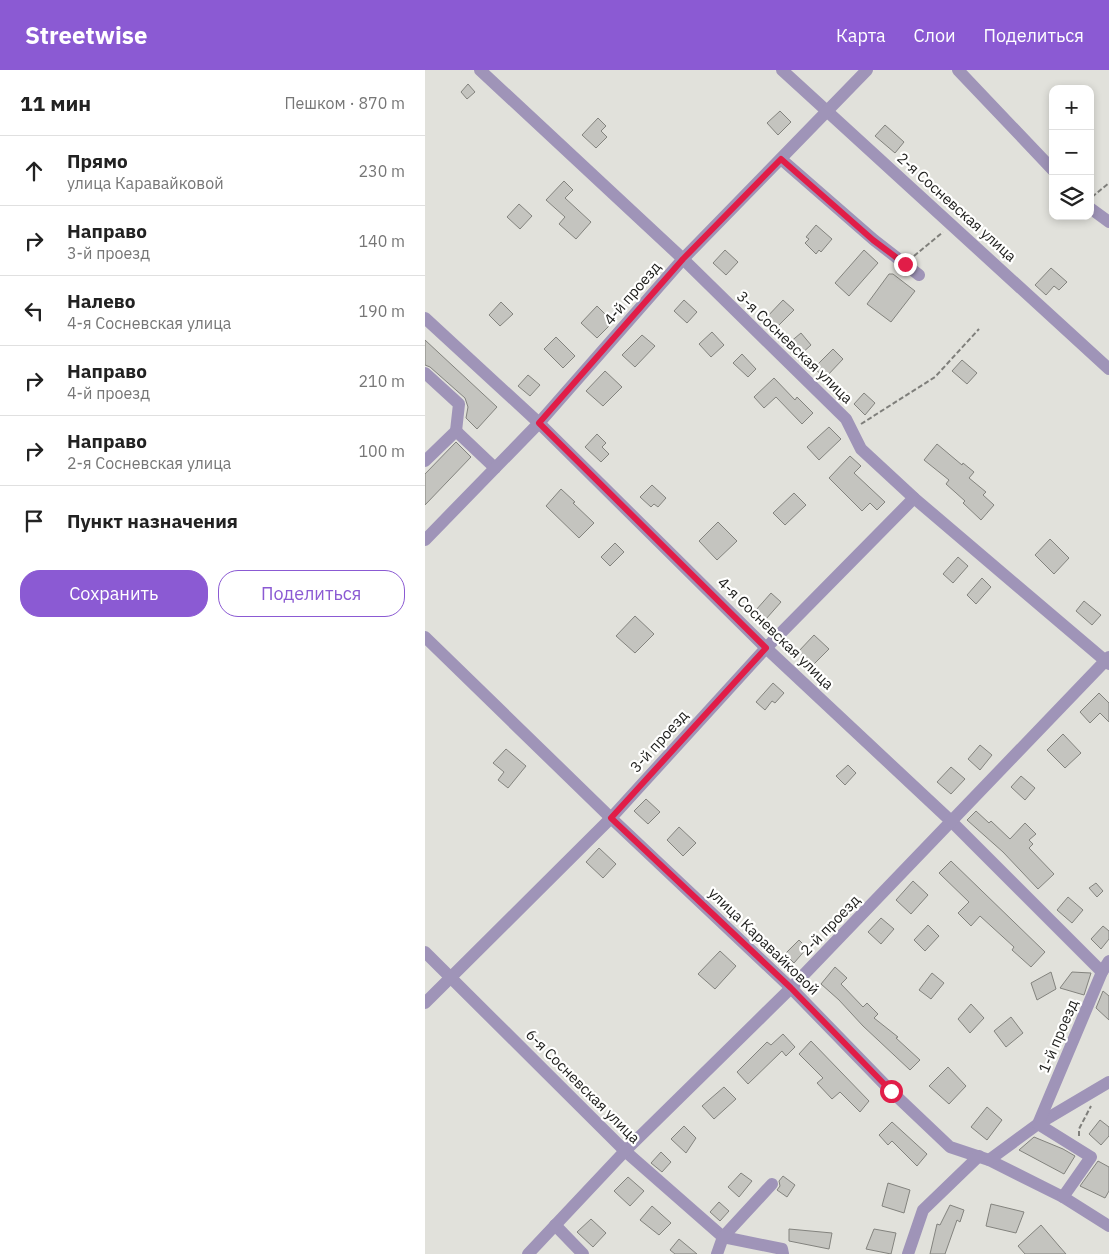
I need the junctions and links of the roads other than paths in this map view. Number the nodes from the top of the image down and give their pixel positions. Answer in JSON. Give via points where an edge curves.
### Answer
{"nodes":[{"id":1,"x":480,"y":70,"type":"edge"},
{"id":2,"x":782,"y":70,"type":"edge"},
{"id":3,"x":867,"y":70,"type":"edge"},
{"id":4,"x":958,"y":70,"type":"edge"},
{"id":5,"x":828,"y":112,"type":"junction"},
{"id":6,"x":781,"y":159,"type":"junction"},
{"id":7,"x":1049,"y":166,"type":"edge"},
{"id":8,"x":1094,"y":211,"type":"edge"},
{"id":9,"x":1109,"y":222,"type":"edge"},
{"id":10,"x":683,"y":259,"type":"junction"},
{"id":11,"x":919,"y":275,"type":"dead end"},
{"id":12,"x":425,"y":318,"type":"edge"},
{"id":13,"x":1109,"y":369,"type":"edge"},
{"id":14,"x":425,"y":373,"type":"edge"},
{"id":15,"x":539,"y":423,"type":"junction"},
{"id":16,"x":456,"y":432,"type":"junction"},
{"id":17,"x":425,"y":461,"type":"edge"},
{"id":18,"x":495,"y":468,"type":"junction"},
{"id":19,"x":914,"y":498,"type":"junction"},
{"id":20,"x":425,"y":540,"type":"edge"},
{"id":21,"x":425,"y":637,"type":"edge"},
{"id":22,"x":766,"y":648,"type":"junction"},
{"id":23,"x":1108,"y":661,"type":"edge"},
{"id":24,"x":611,"y":818,"type":"junction"},
{"id":25,"x":952,"y":822,"type":"junction"},
{"id":26,"x":425,"y":952,"type":"edge"},
{"id":27,"x":1109,"y":961,"type":"edge"},
{"id":28,"x":1102,"y":972,"type":"junction"},
{"id":29,"x":450,"y":977,"type":"junction"},
{"id":30,"x":791,"y":988,"type":"junction"},
{"id":31,"x":425,"y":1003,"type":"edge"},
{"id":32,"x":1109,"y":1082,"type":"edge"},
{"id":33,"x":1038,"y":1124,"type":"junction"},
{"id":34,"x":625,"y":1151,"type":"junction"},
{"id":35,"x":984,"y":1158,"type":"junction"},
{"id":36,"x":772,"y":1184,"type":"dead end"},
{"id":37,"x":1063,"y":1197,"type":"junction"},
{"id":38,"x":555,"y":1226,"type":"junction"},
{"id":39,"x":1109,"y":1226,"type":"edge"},
{"id":40,"x":723,"y":1237,"type":"junction"},
{"id":41,"x":783,"y":1252,"type":"edge"},
{"id":42,"x":528,"y":1254,"type":"edge"},
{"id":43,"x":583,"y":1254,"type":"edge"},
{"id":44,"x":717,"y":1254,"type":"edge"},
{"id":45,"x":909,"y":1254,"type":"edge"}],
"edges":[{"from":1,"to":10,"type":"street","name":"3-я Сосневская улица"},
{"from":2,"to":5,"type":"street","name":"2-я Сосневская улица"},
{"from":3,"to":5,"type":"street","name":"4-й проезд"},
{"from":4,"to":7,"type":"street"},
{"from":5,"to":6,"type":"street","name":"4-й проезд"},
{"from":5,"to":13,"type":"street","name":"2-я Сосневская улица"},
{"from":6,"to":10,"type":"street","name":"4-й проезд"},
{"from":6,"to":11,"type":"street","via":[[873,240]]},
{"from":8,"to":9,"type":"street"},
{"from":10,"to":15,"type":"street","name":"4-й проезд"},
{"from":10,"to":19,"type":"street","name":"3-я Сосневская улица","via":[[846,419],[861,449]]},
{"from":12,"to":15,"type":"street","name":"4-я Сосневская улица"},
{"from":14,"to":16,"type":"street","via":[[459,404]]},
{"from":15,"to":18,"type":"street","name":"4-й проезд"},
{"from":15,"to":22,"type":"street","name":"4-я Сосневская улица"},
{"from":16,"to":17,"type":"street"},
{"from":16,"to":18,"type":"street"},
{"from":18,"to":20,"type":"street","name":"4-й проезд"},
{"from":19,"to":22,"type":"street","name":"3-й проезд"},
{"from":19,"to":23,"type":"street","name":"3-я Сосневская улица"},
{"from":21,"to":24,"type":"street","name":"улица Каравайковой"},
{"from":22,"to":24,"type":"street","name":"3-й проезд"},
{"from":22,"to":25,"type":"street","name":"4-я Сосневская улица"},
{"from":23,"to":25,"type":"street","name":"2-й проезд"},
{"from":24,"to":29,"type":"street","name":"3-й проезд"},
{"from":24,"to":30,"type":"street","name":"улица Каравайковой"},
{"from":25,"to":28,"type":"street","name":"4-я Сосневская улица"},
{"from":25,"to":30,"type":"street","name":"2-й проезд"},
{"from":26,"to":29,"type":"street","name":"6-я Сосневская улица"},
{"from":27,"to":28,"type":"street","name":"1-й проезд"},
{"from":28,"to":33,"type":"street","name":"1-й проезд"},
{"from":29,"to":31,"type":"street","name":"3-й проезд"},
{"from":29,"to":34,"type":"street","name":"6-я Сосневская улица"},
{"from":30,"to":34,"type":"street","name":"2-й проезд"},
{"from":30,"to":35,"type":"street","name":"улица Каравайковой","via":[[950,1147]]},
{"from":32,"to":33,"type":"street"},
{"from":33,"to":35,"type":"street"},
{"from":33,"to":37,"type":"street","via":[[1091,1157]]},
{"from":34,"to":38,"type":"street","name":"2-й проезд"},
{"from":34,"to":40,"type":"street","name":"6-я Сосневская улица"},
{"from":35,"to":37,"type":"street","name":"улица Каравайковой"},
{"from":35,"to":45,"type":"street","via":[[923,1210]]},
{"from":36,"to":40,"type":"street"},
{"from":37,"to":39,"type":"street","name":"улица Каравайковой"},
{"from":38,"to":42,"type":"street","name":"2-й проезд"},
{"from":38,"to":43,"type":"street"},
{"from":40,"to":41,"type":"street"},
{"from":40,"to":44,"type":"street"}]}
